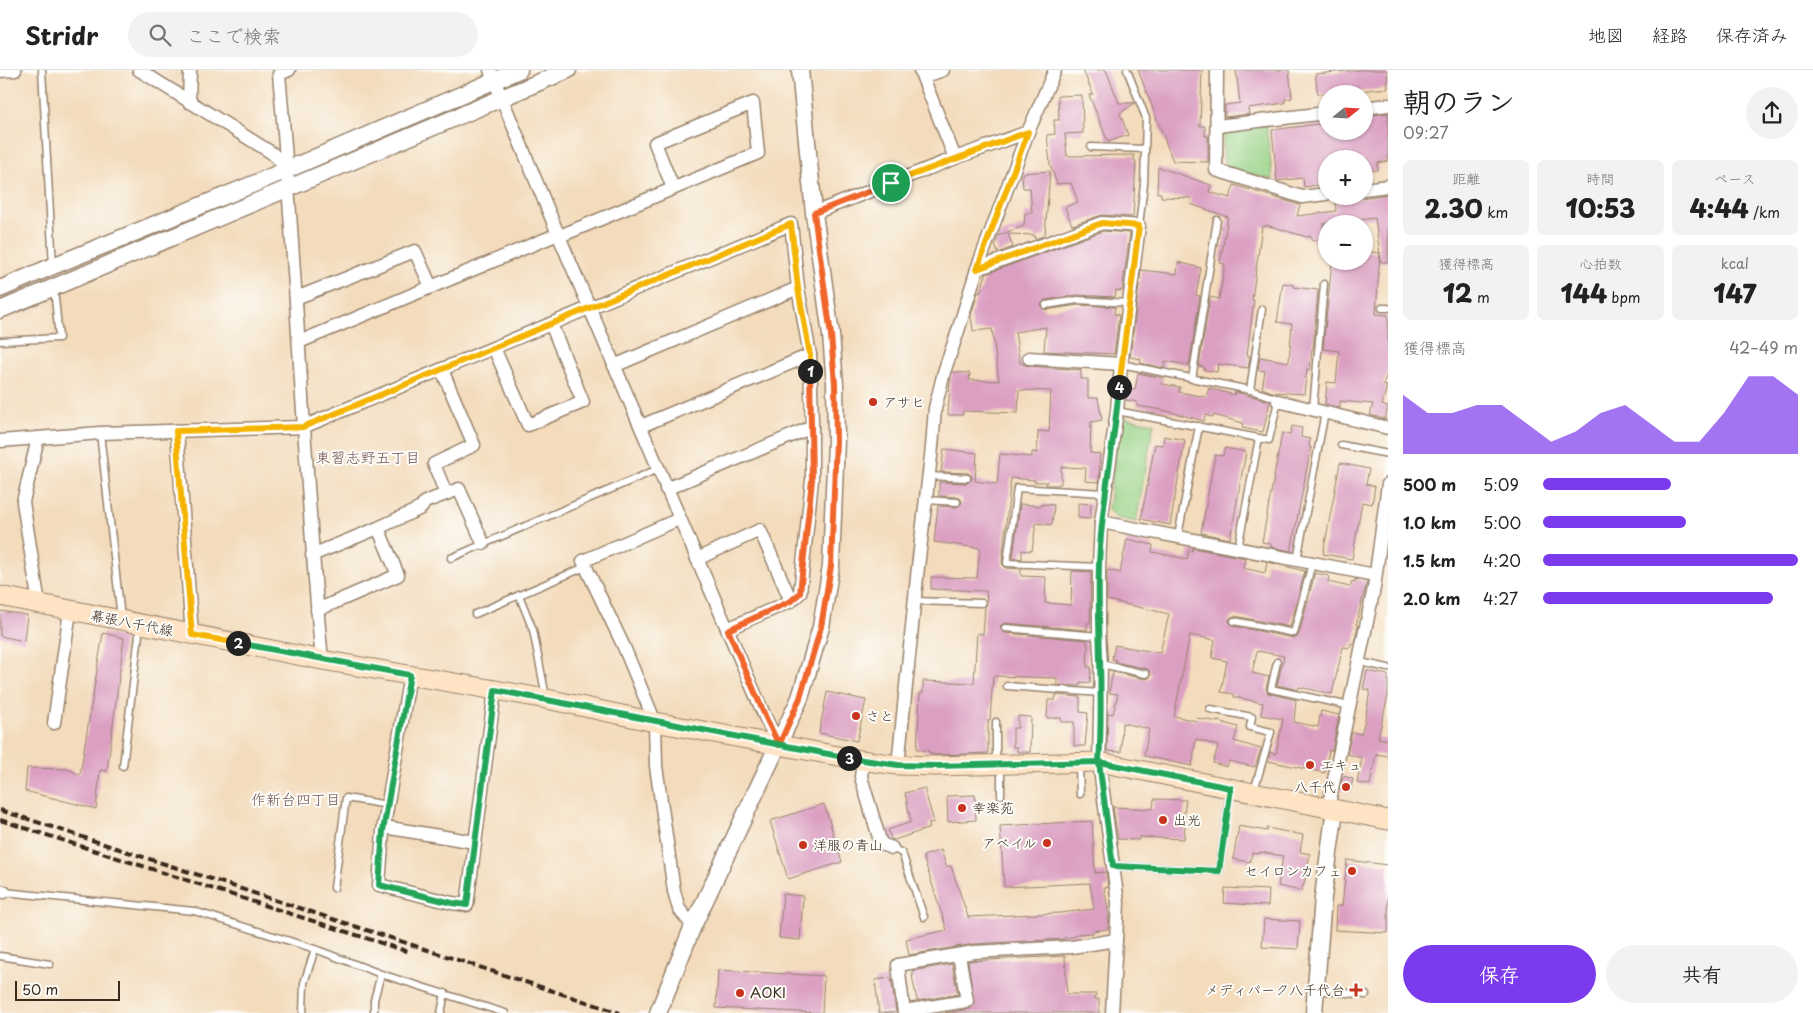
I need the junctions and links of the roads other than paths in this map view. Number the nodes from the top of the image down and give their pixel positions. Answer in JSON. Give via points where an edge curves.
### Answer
{"nodes":[{"id":1,"x":15,"y":70,"type":"edge"},
{"id":2,"x":42,"y":70,"type":"edge"},
{"id":3,"x":139,"y":70,"type":"edge"},
{"id":4,"x":190,"y":70,"type":"edge"},
{"id":5,"x":288,"y":70,"type":"edge"},
{"id":6,"x":519,"y":70,"type":"edge"},
{"id":7,"x":568,"y":70,"type":"edge"},
{"id":8,"x":800,"y":70,"type":"edge"},
{"id":9,"x":943,"y":70,"type":"edge"},
{"id":10,"x":1055,"y":70,"type":"edge"},
{"id":11,"x":1127,"y":70,"type":"edge"},
{"id":12,"x":1217,"y":70,"type":"edge"},
{"id":13,"x":0,"y":71,"type":"edge"},
{"id":14,"x":922,"y":73,"type":"edge"},
{"id":15,"x":493,"y":75,"type":"edge"},
{"id":16,"x":502,"y":98,"type":"junction"},
{"id":17,"x":190,"y":102,"type":"junction"},
{"id":18,"x":1388,"y":105,"type":"edge"},
{"id":19,"x":1373,"y":107,"type":"edge"},
{"id":20,"x":1318,"y":114,"type":"edge"},
{"id":21,"x":1217,"y":126,"type":"junction"},
{"id":22,"x":1028,"y":132,"type":"junction"},
{"id":23,"x":1091,"y":147,"type":"dead end"},
{"id":24,"x":1145,"y":149,"type":"junction"},
{"id":25,"x":955,"y":158,"type":"junction"},
{"id":26,"x":288,"y":169,"type":"junction"},
{"id":27,"x":1388,"y":186,"type":"edge"},
{"id":28,"x":288,"y":188,"type":"junction"},
{"id":29,"x":672,"y":188,"type":"junction"},
{"id":30,"x":1373,"y":188,"type":"edge"},
{"id":31,"x":1318,"y":195,"type":"edge"},
{"id":32,"x":814,"y":213,"type":"junction"},
{"id":33,"x":1217,"y":220,"type":"dead end"},
{"id":34,"x":1139,"y":226,"type":"junction"},
{"id":35,"x":559,"y":235,"type":"junction"},
{"id":36,"x":53,"y":266,"type":"junction"},
{"id":37,"x":977,"y":269,"type":"junction"},
{"id":38,"x":1324,"y":284,"type":"dead end"},
{"id":39,"x":54,"y":287,"type":"junction"},
{"id":40,"x":431,"y":287,"type":"junction"},
{"id":41,"x":798,"y":288,"type":"junction"},
{"id":42,"x":0,"y":289,"type":"edge"},
{"id":43,"x":296,"y":298,"type":"junction"},
{"id":44,"x":1129,"y":303,"type":"junction"},
{"id":45,"x":1046,"y":305,"type":"dead end"},
{"id":46,"x":590,"y":308,"type":"junction"},
{"id":47,"x":1262,"y":309,"type":"dead end"},
{"id":48,"x":0,"y":310,"type":"edge"},
{"id":49,"x":551,"y":324,"type":"junction"},
{"id":50,"x":0,"y":340,"type":"edge"},
{"id":51,"x":299,"y":342,"type":"junction"},
{"id":52,"x":494,"y":348,"type":"junction"},
{"id":53,"x":810,"y":355,"type":"junction"},
{"id":54,"x":1029,"y":358,"type":"dead end"},
{"id":55,"x":1121,"y":364,"type":"junction"},
{"id":56,"x":614,"y":366,"type":"junction"},
{"id":57,"x":442,"y":370,"type":"junction"},
{"id":58,"x":1192,"y":379,"type":"junction"},
{"id":59,"x":1250,"y":390,"type":"junction"},
{"id":60,"x":1278,"y":401,"type":"junction"},
{"id":61,"x":1117,"y":411,"type":"junction"},
{"id":62,"x":1319,"y":411,"type":"junction"},
{"id":63,"x":640,"y":426,"type":"junction"},
{"id":64,"x":1199,"y":426,"type":"junction"},
{"id":65,"x":303,"y":427,"type":"junction"},
{"id":66,"x":812,"y":427,"type":"junction"},
{"id":67,"x":1388,"y":428,"type":"edge"},
{"id":68,"x":176,"y":431,"type":"junction"},
{"id":69,"x":100,"y":433,"type":"junction"},
{"id":70,"x":38,"y":438,"type":"junction"},
{"id":71,"x":1259,"y":438,"type":"junction"},
{"id":72,"x":0,"y":441,"type":"edge"},
{"id":73,"x":1341,"y":445,"type":"dead end"},
{"id":74,"x":1388,"y":454,"type":"edge"},
{"id":75,"x":658,"y":469,"type":"junction"},
{"id":76,"x":929,"y":476,"type":"junction"},
{"id":77,"x":967,"y":478,"type":"dead end"},
{"id":78,"x":1388,"y":484,"type":"edge"},
{"id":79,"x":666,"y":489,"type":"junction"},
{"id":80,"x":1105,"y":493,"type":"junction"},
{"id":81,"x":446,"y":494,"type":"junction"},
{"id":82,"x":926,"y":500,"type":"junction"},
{"id":83,"x":957,"y":502,"type":"dead end"},
{"id":84,"x":679,"y":519,"type":"junction"},
{"id":85,"x":1101,"y":522,"type":"junction"},
{"id":86,"x":378,"y":528,"type":"junction"},
{"id":87,"x":1178,"y":536,"type":"junction"},
{"id":88,"x":483,"y":543,"type":"junction"},
{"id":89,"x":1238,"y":548,"type":"junction"},
{"id":90,"x":312,"y":555,"type":"junction"},
{"id":91,"x":451,"y":558,"type":"dead end"},
{"id":92,"x":697,"y":559,"type":"junction"},
{"id":93,"x":1297,"y":560,"type":"junction"},
{"id":94,"x":1312,"y":563,"type":"junction"},
{"id":95,"x":585,"y":567,"type":"junction"},
{"id":96,"x":1099,"y":567,"type":"junction"},
{"id":97,"x":1375,"y":575,"type":"junction"},
{"id":98,"x":519,"y":595,"type":"junction"},
{"id":99,"x":0,"y":596,"type":"edge"},
{"id":100,"x":791,"y":601,"type":"junction"},
{"id":101,"x":914,"y":602,"type":"junction"},
{"id":102,"x":982,"y":603,"type":"dead end"},
{"id":103,"x":39,"y":604,"type":"junction"},
{"id":104,"x":317,"y":610,"type":"junction"},
{"id":105,"x":70,"y":611,"type":"junction"},
{"id":106,"x":475,"y":614,"type":"dead end"},
{"id":107,"x":121,"y":620,"type":"junction"},
{"id":108,"x":1234,"y":621,"type":"dead end"},
{"id":109,"x":140,"y":625,"type":"junction"},
{"id":110,"x":1005,"y":628,"type":"dead end"},
{"id":111,"x":728,"y":630,"type":"junction"},
{"id":112,"x":192,"y":635,"type":"junction"},
{"id":113,"x":1099,"y":636,"type":"junction"},
{"id":114,"x":322,"y":660,"type":"junction"},
{"id":115,"x":1277,"y":662,"type":"dead end"},
{"id":116,"x":1360,"y":662,"type":"junction"},
{"id":117,"x":1101,"y":664,"type":"junction"},
{"id":118,"x":1388,"y":668,"type":"edge"},
{"id":119,"x":1146,"y":674,"type":"dead end"},
{"id":120,"x":410,"y":675,"type":"junction"},
{"id":121,"x":1007,"y":686,"type":"dead end"},
{"id":122,"x":495,"y":690,"type":"junction"},
{"id":123,"x":1100,"y":693,"type":"junction"},
{"id":124,"x":547,"y":699,"type":"junction"},
{"id":125,"x":1350,"y":706,"type":"junction"},
{"id":126,"x":1210,"y":709,"type":"dead end"},
{"id":127,"x":655,"y":722,"type":"junction"},
{"id":128,"x":996,"y":722,"type":"dead end"},
{"id":129,"x":54,"y":723,"type":"dead end"},
{"id":130,"x":779,"y":745,"type":"junction"},
{"id":131,"x":863,"y":760,"type":"junction"},
{"id":132,"x":1079,"y":762,"type":"junction"},
{"id":133,"x":1099,"y":762,"type":"junction"},
{"id":134,"x":998,"y":764,"type":"junction"},
{"id":135,"x":898,"y":765,"type":"junction"},
{"id":136,"x":123,"y":766,"type":"dead end"},
{"id":137,"x":1231,"y":788,"type":"junction"},
{"id":138,"x":1254,"y":792,"type":"junction"},
{"id":139,"x":1080,"y":794,"type":"dead end"},
{"id":140,"x":1001,"y":795,"type":"dead end"},
{"id":141,"x":388,"y":804,"type":"junction"},
{"id":142,"x":1332,"y":808,"type":"junction"},
{"id":143,"x":1388,"y":820,"type":"edge"},
{"id":144,"x":384,"y":827,"type":"junction"},
{"id":145,"x":475,"y":842,"type":"junction"},
{"id":146,"x":892,"y":848,"type":"joint"},
{"id":147,"x":1113,"y":866,"type":"junction"},
{"id":148,"x":334,"y":888,"type":"dead end"},
{"id":149,"x":2,"y":891,"type":"edge"},
{"id":150,"x":924,"y":917,"type":"dead end"},
{"id":151,"x":693,"y":926,"type":"junction"},
{"id":152,"x":1116,"y":940,"type":"junction"},
{"id":153,"x":315,"y":949,"type":"junction"},
{"id":154,"x":959,"y":954,"type":"junction"},
{"id":155,"x":0,"y":956,"type":"edge"},
{"id":156,"x":50,"y":964,"type":"dead end"},
{"id":157,"x":380,"y":974,"type":"junction"},
{"id":158,"x":1316,"y":989,"type":"junction"},
{"id":159,"x":445,"y":993,"type":"junction"},
{"id":160,"x":1366,"y":995,"type":"dead end"},
{"id":161,"x":904,"y":1012,"type":"edge"},
{"id":162,"x":303,"y":1013,"type":"edge"},
{"id":163,"x":374,"y":1013,"type":"edge"},
{"id":164,"x":441,"y":1013,"type":"edge"},
{"id":165,"x":505,"y":1013,"type":"edge"},
{"id":166,"x":658,"y":1013,"type":"edge"},
{"id":167,"x":1112,"y":1013,"type":"edge"},
{"id":168,"x":1314,"y":1013,"type":"edge"}],
"edges":[{"from":1,"to":13,"type":"street"},
{"from":2,"to":36,"type":"lane"},
{"from":3,"to":17,"type":"street"},
{"from":4,"to":17,"type":"street"},
{"from":5,"to":26,"type":"street","via":[[279,74]]},
{"from":6,"to":15,"type":"street"},
{"from":7,"to":16,"type":"street"},
{"from":8,"to":32,"type":"street"},
{"from":9,"to":14,"type":"street"},
{"from":10,"to":22,"type":"street"},
{"from":11,"to":24,"type":"lane","via":[[1146,118]]},
{"from":12,"to":21,"type":"street"},
{"from":14,"to":25,"type":"street"},
{"from":15,"to":16,"type":"street"},
{"from":15,"to":26,"type":"street"},
{"from":16,"to":28,"type":"street"},
{"from":16,"to":35,"type":"street"},
{"from":17,"to":26,"type":"street","via":[[272,153]]},
{"from":18,"to":19,"type":"street"},
{"from":20,"to":21,"type":"street"},
{"from":21,"to":31,"type":"street","via":[[1216,170],[1302,197]]},
{"from":22,"to":25,"type":"street"},
{"from":22,"to":37,"type":"street"},
{"from":23,"to":24,"type":"lane"},
{"from":24,"to":34,"type":"lane"},
{"from":25,"to":32,"type":"street"},
{"from":26,"to":28,"type":"street"},
{"from":26,"to":36,"type":"street"},
{"from":27,"to":30,"type":"street"},
{"from":28,"to":39,"type":"street"},
{"from":28,"to":43,"type":"street"},
{"from":29,"to":29,"type":"street","via":[[758,153],[753,103],[655,143]]},
{"from":29,"to":35,"type":"street"},
{"from":32,"to":130,"type":"street","via":[[835,384],[831,566],[821,627],[800,698]]},
{"from":33,"to":58,"type":"lane"},
{"from":34,"to":37,"type":"street","via":[[1102,223]]},
{"from":34,"to":44,"type":"street"},
{"from":35,"to":40,"type":"street"},
{"from":35,"to":46,"type":"street"},
{"from":36,"to":42,"type":"street"},
{"from":37,"to":76,"type":"street","via":[[935,408]]},
{"from":38,"to":62,"type":"lane"},
{"from":39,"to":48,"type":"street"},
{"from":39,"to":50,"type":"lane","via":[[59,338]]},
{"from":40,"to":43,"type":"street","via":[[415,251]]},
{"from":40,"to":51,"type":"street"},
{"from":41,"to":46,"type":"street","via":[[791,224]]},
{"from":41,"to":53,"type":"street"},
{"from":41,"to":56,"type":"street"},
{"from":43,"to":51,"type":"street"},
{"from":44,"to":45,"type":"lane","via":[[1078,300]]},
{"from":44,"to":55,"type":"street"},
{"from":46,"to":49,"type":"street"},
{"from":46,"to":56,"type":"street"},
{"from":47,"to":59,"type":"lane"},
{"from":49,"to":52,"type":"street"},
{"from":49,"to":52,"type":"street","via":[[583,402],[528,425]]},
{"from":51,"to":65,"type":"street"},
{"from":52,"to":57,"type":"street"},
{"from":53,"to":63,"type":"street"},
{"from":53,"to":66,"type":"street"},
{"from":54,"to":55,"type":"street"},
{"from":55,"to":58,"type":"lane"},
{"from":55,"to":61,"type":"street"},
{"from":56,"to":63,"type":"street"},
{"from":57,"to":65,"type":"street"},
{"from":57,"to":81,"type":"street","via":[[474,445],[434,464]]},
{"from":58,"to":59,"type":"lane"},
{"from":59,"to":60,"type":"lane"},
{"from":60,"to":62,"type":"street"},
{"from":60,"to":71,"type":"lane","via":[[1269,440]]},
{"from":61,"to":64,"type":"lane"},
{"from":61,"to":80,"type":"street"},
{"from":62,"to":67,"type":"street"},
{"from":62,"to":93,"type":"lane"},
{"from":63,"to":75,"type":"street"},
{"from":64,"to":71,"type":"lane"},
{"from":64,"to":87,"type":"lane"},
{"from":65,"to":68,"type":"street"},
{"from":65,"to":90,"type":"street"},
{"from":66,"to":79,"type":"street"},
{"from":66,"to":100,"type":"street","via":[[812,480],[800,593]]},
{"from":68,"to":69,"type":"street"},
{"from":68,"to":112,"type":"street"},
{"from":69,"to":70,"type":"street"},
{"from":69,"to":107,"type":"lane"},
{"from":70,"to":72,"type":"street"},
{"from":70,"to":103,"type":"street","via":[[23,502]]},
{"from":71,"to":89,"type":"lane"},
{"from":73,"to":74,"type":"lane"},
{"from":75,"to":79,"type":"street"},
{"from":75,"to":88,"type":"lane"},
{"from":76,"to":77,"type":"lane"},
{"from":76,"to":82,"type":"street"},
{"from":78,"to":97,"type":"street"},
{"from":79,"to":84,"type":"street"},
{"from":80,"to":85,"type":"street"},
{"from":80,"to":96,"type":"lane","via":[[1017,488],[1008,563]]},
{"from":81,"to":86,"type":"street"},
{"from":81,"to":88,"type":"street","via":[[460,489]]},
{"from":82,"to":83,"type":"lane"},
{"from":82,"to":101,"type":"street"},
{"from":84,"to":92,"type":"street"},
{"from":84,"to":95,"type":"street","via":[[583,561]]},
{"from":85,"to":87,"type":"street"},
{"from":85,"to":96,"type":"street"},
{"from":86,"to":90,"type":"street"},
{"from":86,"to":104,"type":"street","via":[[398,575]]},
{"from":87,"to":89,"type":"street"},
{"from":88,"to":91,"type":"lane"},
{"from":89,"to":93,"type":"street"},
{"from":90,"to":104,"type":"street"},
{"from":92,"to":100,"type":"street","via":[[760,530]]},
{"from":92,"to":111,"type":"street"},
{"from":93,"to":94,"type":"street"},
{"from":94,"to":97,"type":"street"},
{"from":94,"to":108,"type":"lane","via":[[1294,633]]},
{"from":95,"to":98,"type":"lane"},
{"from":95,"to":127,"type":"street","via":[[624,647]]},
{"from":96,"to":113,"type":"street"},
{"from":97,"to":116,"type":"street"},
{"from":98,"to":106,"type":"lane"},
{"from":98,"to":124,"type":"lane","via":[[533,630]]},
{"from":99,"to":103,"type":"main road","name":"幕張八千代線"},
{"from":100,"to":111,"type":"street"},
{"from":101,"to":102,"type":"lane"},
{"from":101,"to":135,"type":"street"},
{"from":103,"to":105,"type":"main road","name":"幕張八千代線"},
{"from":104,"to":114,"type":"street"},
{"from":105,"to":107,"type":"main road","name":"幕張八千代線"},
{"from":105,"to":129,"type":"street"},
{"from":107,"to":109,"type":"main road","name":"幕張八千代線"},
{"from":109,"to":112,"type":"main road","name":"幕張八千代線"},
{"from":109,"to":136,"type":"lane"},
{"from":110,"to":113,"type":"lane"},
{"from":111,"to":130,"type":"street"},
{"from":112,"to":114,"type":"main road","name":"幕張八千代線"},
{"from":113,"to":117,"type":"street"},
{"from":114,"to":120,"type":"main road","name":"幕張八千代線"},
{"from":115,"to":125,"type":"lane","via":[[1271,689]]},
{"from":116,"to":118,"type":"lane"},
{"from":116,"to":125,"type":"street"},
{"from":117,"to":119,"type":"lane"},
{"from":117,"to":123,"type":"street"},
{"from":120,"to":122,"type":"main road","name":"幕張八千代線"},
{"from":120,"to":141,"type":"street"},
{"from":121,"to":123,"type":"lane"},
{"from":122,"to":124,"type":"main road","name":"幕張八千代線"},
{"from":122,"to":145,"type":"street"},
{"from":123,"to":133,"type":"street"},
{"from":124,"to":127,"type":"main road","name":"幕張八千代線"},
{"from":125,"to":142,"type":"street"},
{"from":126,"to":138,"type":"lane","via":[[1252,717],[1250,727],[1271,732]]},
{"from":127,"to":130,"type":"main road","name":"幕張八千代線"},
{"from":127,"to":151,"type":"street","via":[[656,766],[674,891],[679,909]]},
{"from":128,"to":134,"type":"lane"},
{"from":130,"to":131,"type":"main road","name":"幕張八千代線"},
{"from":130,"to":151,"type":"street"},
{"from":131,"to":135,"type":"main road","name":"幕張八千代線"},
{"from":131,"to":146,"type":"street","via":[[862,777],[881,844]]},
{"from":132,"to":133,"type":"main road","name":"幕張八千代線"},
{"from":132,"to":134,"type":"main road","name":"幕張八千代線"},
{"from":132,"to":139,"type":"lane"},
{"from":133,"to":137,"type":"main road","name":"幕張八千代線"},
{"from":133,"to":147,"type":"street"},
{"from":134,"to":135,"type":"main road","name":"幕張八千代線"},
{"from":134,"to":140,"type":"lane"},
{"from":137,"to":138,"type":"main road","name":"幕張八千代線"},
{"from":137,"to":147,"type":"lane","via":[[1219,871]]},
{"from":138,"to":142,"type":"main road","name":"幕張八千代線"},
{"from":141,"to":144,"type":"street"},
{"from":141,"to":148,"type":"lane","via":[[346,798]]},
{"from":142,"to":143,"type":"main road","name":"幕張八千代線"},
{"from":142,"to":158,"type":"street"},
{"from":144,"to":145,"type":"street"},
{"from":144,"to":145,"type":"street","via":[[379,885],[452,903],[467,905]]},
{"from":146,"to":150,"type":"lane","via":[[902,853]]},
{"from":147,"to":152,"type":"street","via":[[1118,903]]},
{"from":149,"to":153,"type":"lane","via":[[194,911]]},
{"from":151,"to":166,"type":"street"},
{"from":152,"to":154,"type":"street","via":[[1072,947]]},
{"from":152,"to":167,"type":"street"},
{"from":153,"to":157,"type":"lane"},
{"from":153,"to":162,"type":"lane","via":[[304,984]]},
{"from":154,"to":161,"type":"street","via":[[898,966]]},
{"from":154,"to":161,"type":"street","via":[[967,1001]]},
{"from":155,"to":156,"type":"lane"},
{"from":157,"to":159,"type":"lane"},
{"from":157,"to":163,"type":"lane"},
{"from":158,"to":160,"type":"lane"},
{"from":158,"to":168,"type":"street"},
{"from":159,"to":164,"type":"lane"},
{"from":159,"to":165,"type":"lane"}]}
